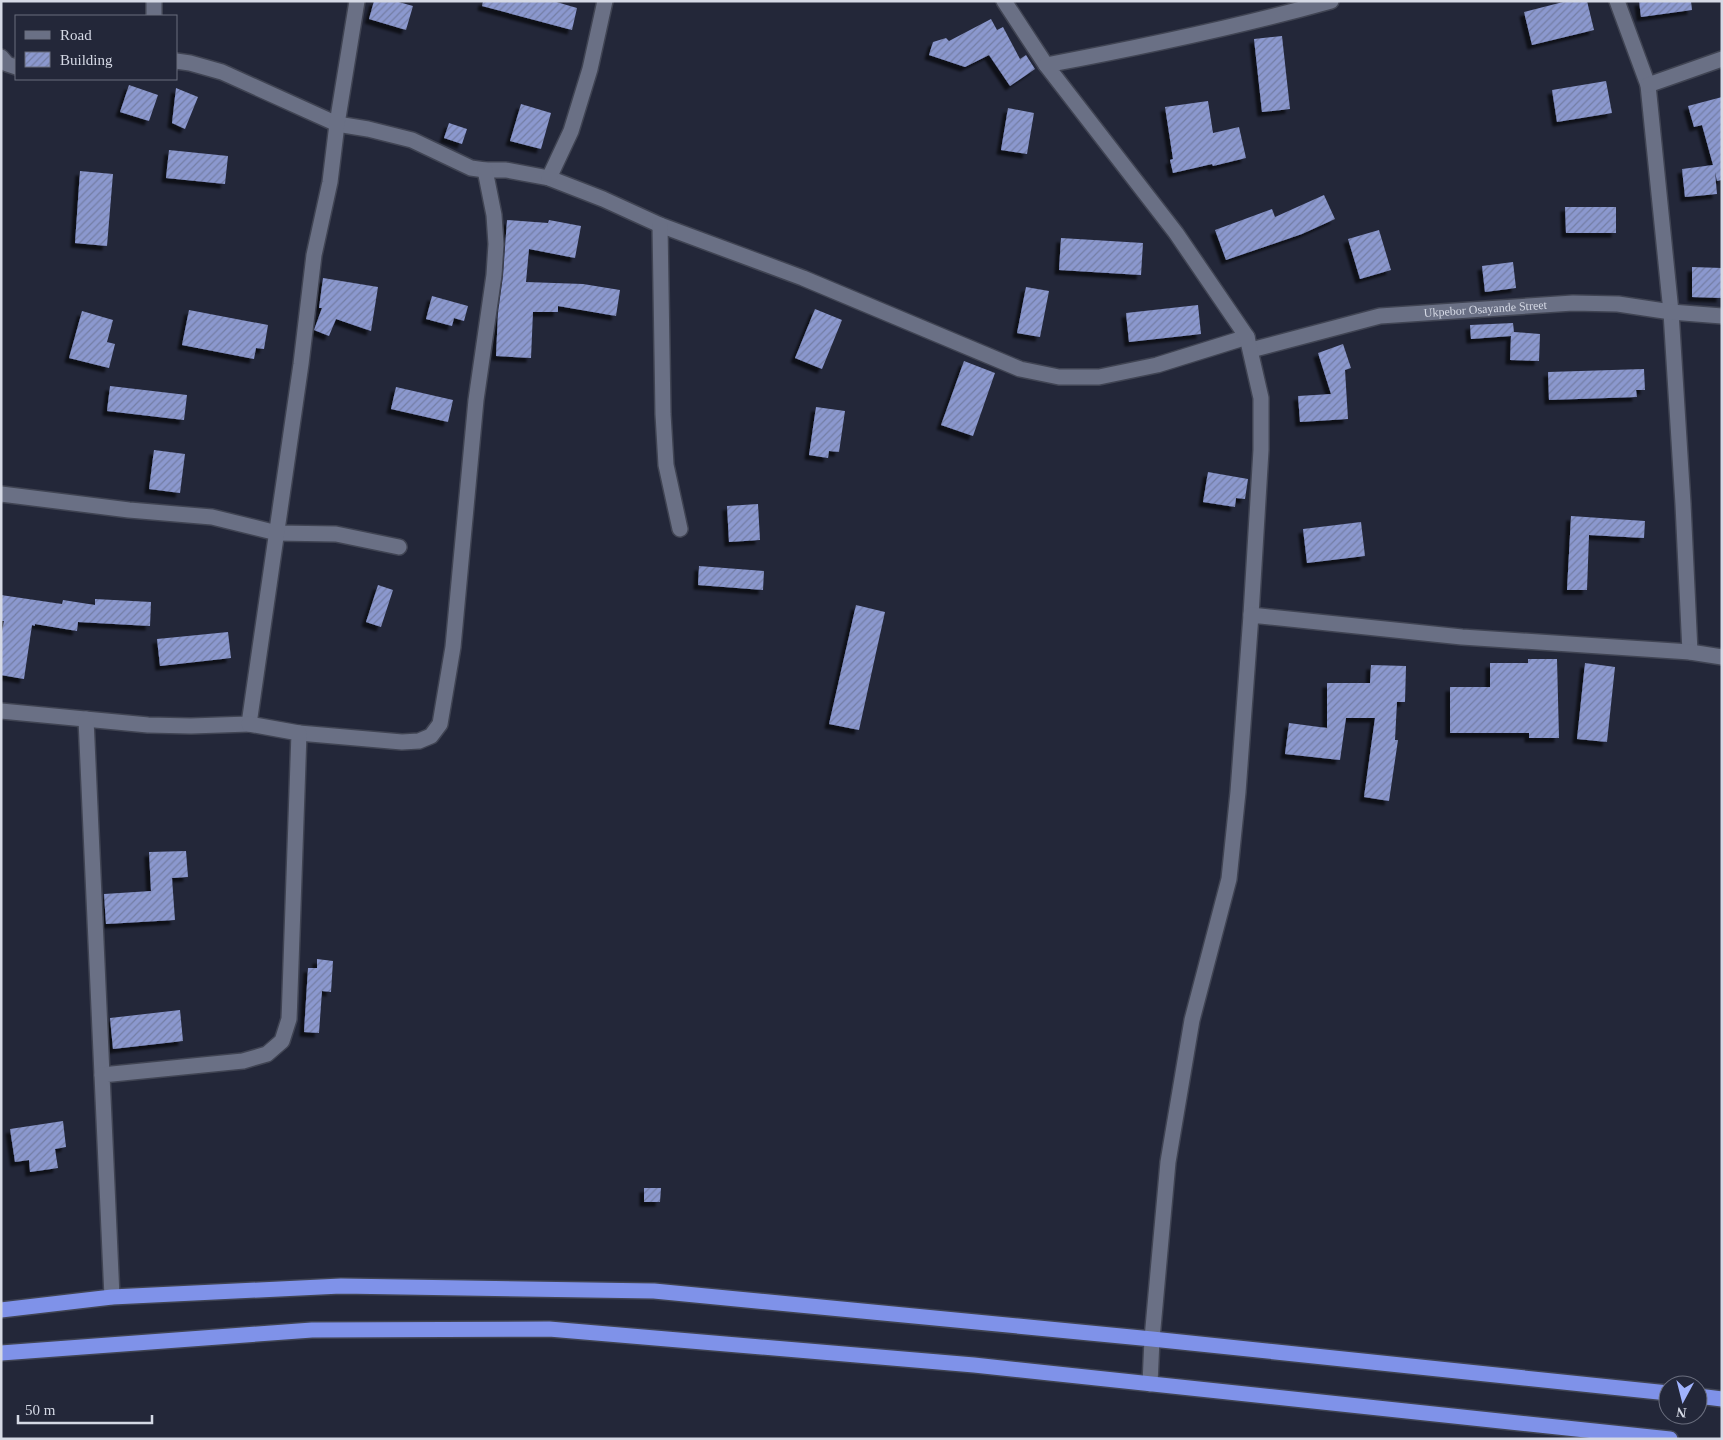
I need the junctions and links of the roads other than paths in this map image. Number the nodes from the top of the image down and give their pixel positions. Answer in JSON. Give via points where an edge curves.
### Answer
{"nodes":[{"id":1,"x":154,"y":1,"type":"edge"},
{"id":2,"x":357,"y":1,"type":"edge"},
{"id":3,"x":605,"y":1,"type":"edge"},
{"id":4,"x":1004,"y":1,"type":"edge"},
{"id":5,"x":1331,"y":1,"type":"edge"},
{"id":6,"x":1617,"y":1,"type":"edge"},
{"id":7,"x":154,"y":15,"type":"edge"},
{"id":8,"x":1,"y":57,"type":"edge"},
{"id":9,"x":1722,"y":59,"type":"edge"},
{"id":10,"x":178,"y":61,"type":"edge"},
{"id":11,"x":1046,"y":65,"type":"junction"},
{"id":12,"x":15,"y":67,"type":"edge"},
{"id":13,"x":1648,"y":85,"type":"junction"},
{"id":14,"x":337,"y":124,"type":"junction"},
{"id":15,"x":485,"y":170,"type":"junction"},
{"id":16,"x":549,"y":178,"type":"junction"},
{"id":17,"x":660,"y":225,"type":"junction"},
{"id":18,"x":1671,"y":312,"type":"junction"},
{"id":19,"x":1722,"y":316,"type":"edge"},
{"id":20,"x":1249,"y":344,"type":"junction"},
{"id":21,"x":1,"y":494,"type":"edge"},
{"id":22,"x":680,"y":530,"type":"dead end"},
{"id":23,"x":277,"y":533,"type":"junction"},
{"id":24,"x":399,"y":547,"type":"dead end"},
{"id":25,"x":1251,"y":616,"type":"junction"},
{"id":26,"x":1690,"y":652,"type":"junction"},
{"id":27,"x":1722,"y":656,"type":"edge"},
{"id":28,"x":1,"y":711,"type":"edge"},
{"id":29,"x":86,"y":719,"type":"junction"},
{"id":30,"x":249,"y":724,"type":"junction"},
{"id":31,"x":299,"y":733,"type":"junction"},
{"id":32,"x":102,"y":1075,"type":"junction"},
{"id":33,"x":112,"y":1298,"type":"junction"},
{"id":34,"x":1,"y":1310,"type":"edge"},
{"id":35,"x":1152,"y":1339,"type":"junction"},
{"id":36,"x":1,"y":1353,"type":"edge"},
{"id":37,"x":1150,"y":1384,"type":"junction"},
{"id":38,"x":1658,"y":1392,"type":"edge"},
{"id":39,"x":1708,"y":1397,"type":"edge"},
{"id":40,"x":1722,"y":1399,"type":"edge"},
{"id":41,"x":1670,"y":1439,"type":"edge"}],
"edges":[{"from":1,"to":7,"type":"street"},
{"from":2,"to":14,"type":"street"},
{"from":3,"to":16,"type":"street","via":[[590,69],[571,131]]},
{"from":4,"to":11,"type":"street"},
{"from":5,"to":11,"type":"street","via":[[1150,45]]},
{"from":6,"to":13,"type":"street"},
{"from":8,"to":12,"type":"street"},
{"from":9,"to":13,"type":"street"},
{"from":10,"to":14,"type":"street","name":"Ukpebor Osayande Street","via":[[222,72]]},
{"from":11,"to":20,"type":"street","via":[[1176,233]]},
{"from":13,"to":18,"type":"street"},
{"from":14,"to":15,"type":"street","name":"Ukpebor Osayande Street","via":[[412,140],[471,168]]},
{"from":14,"to":23,"type":"street","via":[[330,182],[314,255]]},
{"from":15,"to":16,"type":"street","name":"Ukpebor Osayande Street","via":[[506,170]]},
{"from":15,"to":31,"type":"street","via":[[494,215],[494,275],[476,400],[453,646],[440,724],[432,736],[420,741]]},
{"from":16,"to":17,"type":"street","name":"Ukpebor Osayande Street"},
{"from":17,"to":20,"type":"street","name":"Ukpebor Osayande Street","via":[[804,278],[1020,368],[1059,377],[1099,377]]},
{"from":17,"to":22,"type":"street","via":[[666,464]]},
{"from":18,"to":19,"type":"street","name":"Ukpebor Osayande Street"},
{"from":18,"to":20,"type":"street","name":"Ukpebor Osayande Street","via":[[1618,304],[1573,304],[1380,316]]},
{"from":18,"to":26,"type":"street"},
{"from":20,"to":25,"type":"street","via":[[1261,398]]},
{"from":21,"to":23,"type":"street","via":[[212,517]]},
{"from":23,"to":24,"type":"street","via":[[336,534]]},
{"from":23,"to":30,"type":"street"},
{"from":25,"to":26,"type":"street","via":[[1462,636]]},
{"from":25,"to":35,"type":"street","via":[[1229,879],[1192,1020],[1168,1162]]},
{"from":26,"to":27,"type":"street"},
{"from":28,"to":29,"type":"street"},
{"from":29,"to":30,"type":"street","via":[[148,725]]},
{"from":29,"to":32,"type":"street"},
{"from":30,"to":31,"type":"street"},
{"from":31,"to":32,"type":"street","via":[[288,1020],[282,1041],[266,1054],[243,1062]]},
{"from":32,"to":33,"type":"street"},
{"from":33,"to":34,"type":"highway"},
{"from":33,"to":35,"type":"highway","via":[[341,1286],[654,1291]]},
{"from":35,"to":37,"type":"street"},
{"from":35,"to":38,"type":"highway"},
{"from":36,"to":37,"type":"highway","via":[[312,1330],[549,1329],[974,1365]]},
{"from":37,"to":41,"type":"highway"},
{"from":39,"to":40,"type":"highway"}]}
